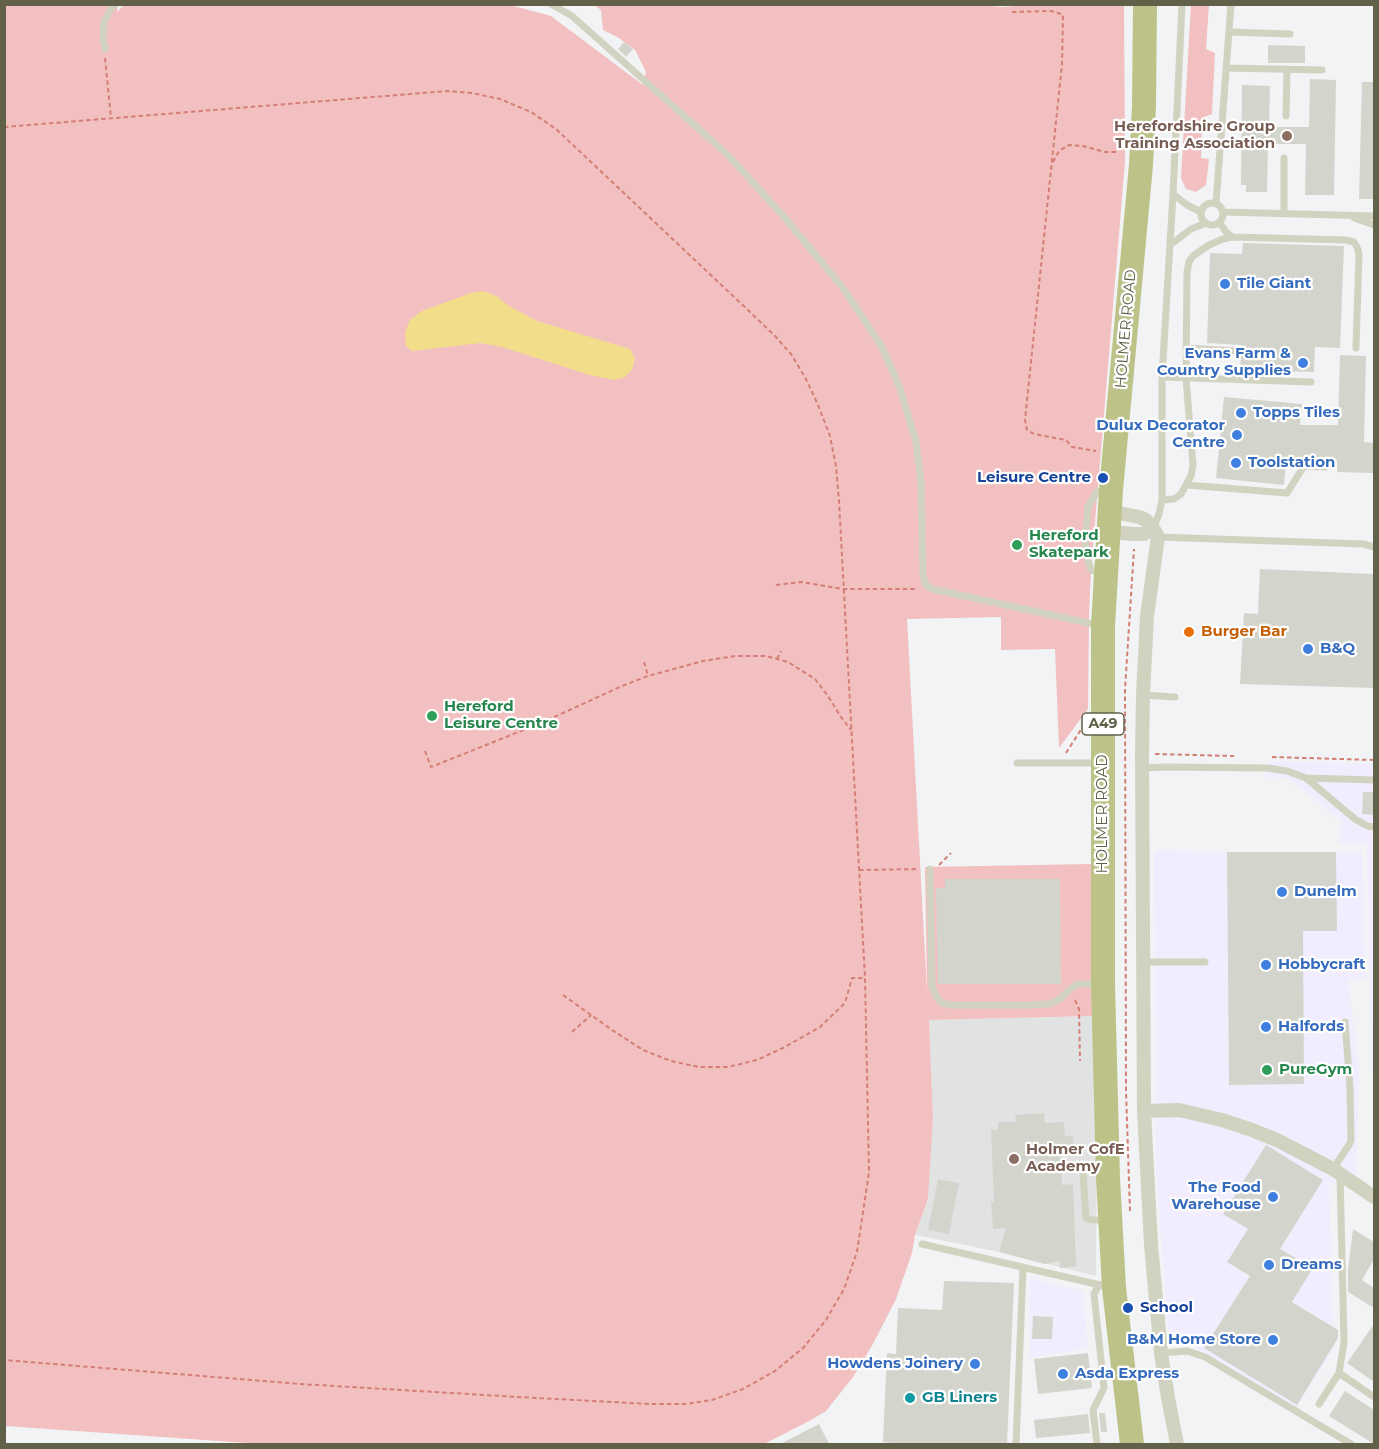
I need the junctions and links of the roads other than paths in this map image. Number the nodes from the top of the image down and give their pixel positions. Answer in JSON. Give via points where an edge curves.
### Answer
{"nodes":[{"id":1,"x":114,"y":4,"type":"edge"},
{"id":2,"x":551,"y":4,"type":"edge"},
{"id":3,"x":1145,"y":4,"type":"edge"},
{"id":4,"x":1182,"y":4,"type":"edge"},
{"id":5,"x":1231,"y":4,"type":"edge"},
{"id":6,"x":1229,"y":32,"type":"junction"},
{"id":7,"x":1290,"y":34,"type":"dead end"},
{"id":8,"x":105,"y":49,"type":"road end"},
{"id":9,"x":1226,"y":68,"type":"junction"},
{"id":10,"x":1287,"y":69,"type":"junction"},
{"id":11,"x":1322,"y":70,"type":"dead end"},
{"id":12,"x":1286,"y":116,"type":"dead end"},
{"id":13,"x":1284,"y":158,"type":"dead end"},
{"id":14,"x":1173,"y":194,"type":"junction"},
{"id":15,"x":1216,"y":203,"type":"junction"},
{"id":16,"x":1201,"y":212,"type":"junction"},
{"id":17,"x":1223,"y":212,"type":"junction"},
{"id":18,"x":1284,"y":214,"type":"junction"},
{"id":19,"x":1319,"y":215,"type":"junction"},
{"id":20,"x":1374,"y":216,"type":"edge"},
{"id":21,"x":1219,"y":222,"type":"junction"},
{"id":22,"x":1206,"y":223,"type":"junction"},
{"id":23,"x":1374,"y":225,"type":"edge"},
{"id":24,"x":1232,"y":237,"type":"junction"},
{"id":25,"x":1170,"y":245,"type":"junction"},
{"id":26,"x":1186,"y":348,"type":"junction"},
{"id":27,"x":1356,"y":348,"type":"dead end"},
{"id":28,"x":1238,"y":351,"type":"dead end"},
{"id":29,"x":1162,"y":377,"type":"junction"},
{"id":30,"x":1186,"y":378,"type":"junction"},
{"id":31,"x":1311,"y":382,"type":"dead end"},
{"id":32,"x":1325,"y":466,"type":"dead end"},
{"id":33,"x":1187,"y":485,"type":"junction"},
{"id":34,"x":1162,"y":500,"type":"junction"},
{"id":35,"x":1109,"y":511,"type":"junction"},
{"id":36,"x":1156,"y":532,"type":"junction"},
{"id":37,"x":1374,"y":547,"type":"edge"},
{"id":38,"x":1106,"y":575,"type":"junction"},
{"id":39,"x":1103,"y":626,"type":"junction"},
{"id":40,"x":1143,"y":695,"type":"junction"},
{"id":41,"x":1175,"y":697,"type":"dead end"},
{"id":42,"x":1017,"y":763,"type":"dead end"},
{"id":43,"x":1103,"y":763,"type":"junction"},
{"id":44,"x":1142,"y":768,"type":"junction"},
{"id":45,"x":1306,"y":778,"type":"junction"},
{"id":46,"x":1374,"y":780,"type":"edge"},
{"id":47,"x":1374,"y":827,"type":"edge"},
{"id":48,"x":930,"y":869,"type":"road end"},
{"id":49,"x":1143,"y":962,"type":"junction"},
{"id":50,"x":1205,"y":962,"type":"dead end"},
{"id":51,"x":1103,"y":984,"type":"junction"},
{"id":52,"x":1345,"y":1022,"type":"dead end"},
{"id":53,"x":1144,"y":1111,"type":"junction"},
{"id":54,"x":1336,"y":1172,"type":"junction"},
{"id":55,"x":1083,"y":1173,"type":"dead end"},
{"id":56,"x":1374,"y":1197,"type":"edge"},
{"id":57,"x":1110,"y":1220,"type":"junction"},
{"id":58,"x":922,"y":1244,"type":"dead end"},
{"id":59,"x":1023,"y":1268,"type":"junction"},
{"id":60,"x":1107,"y":1287,"type":"junction"},
{"id":61,"x":1161,"y":1353,"type":"junction"},
{"id":62,"x":1339,"y":1372,"type":"junction"},
{"id":63,"x":1374,"y":1397,"type":"edge"},
{"id":64,"x":1319,"y":1404,"type":"dead end"},
{"id":65,"x":1016,"y":1444,"type":"edge"},
{"id":66,"x":1097,"y":1444,"type":"edge"},
{"id":67,"x":1132,"y":1444,"type":"edge"},
{"id":68,"x":1177,"y":1444,"type":"edge"},
{"id":69,"x":1351,"y":1444,"type":"edge"}],
"edges":[{"from":1,"to":8,"type":"lane","via":[[104,21]]},
{"from":2,"to":39,"type":"lane","via":[[572,16],[728,155],[843,288],[882,347],[900,387],[916,442],[926,584],[932,589]]},
{"from":3,"to":35,"type":"highway","name":"HOLMER ROAD","number":"A49","via":[[1141,165]]},
{"from":4,"to":14,"type":"lane"},
{"from":5,"to":6,"type":"lane"},
{"from":6,"to":7,"type":"lane"},
{"from":6,"to":9,"type":"lane"},
{"from":9,"to":10,"type":"lane"},
{"from":9,"to":15,"type":"lane"},
{"from":10,"to":11,"type":"lane"},
{"from":10,"to":12,"type":"lane"},
{"from":13,"to":18,"type":"lane"},
{"from":14,"to":16,"type":"lane"},
{"from":14,"to":25,"type":"lane"},
{"from":15,"to":16,"type":"lane","via":[[1207,204]]},
{"from":15,"to":17,"type":"lane"},
{"from":16,"to":22,"type":"lane"},
{"from":17,"to":18,"type":"lane"},
{"from":17,"to":21,"type":"lane"},
{"from":18,"to":19,"type":"lane"},
{"from":19,"to":20,"type":"lane"},
{"from":19,"to":23,"type":"lane","via":[[1352,217]]},
{"from":21,"to":22,"type":"lane"},
{"from":21,"to":24,"type":"lane"},
{"from":22,"to":25,"type":"lane"},
{"from":24,"to":26,"type":"lane","via":[[1209,245],[1189,262]]},
{"from":24,"to":27,"type":"lane","via":[[1354,242],[1359,254]]},
{"from":25,"to":29,"type":"lane"},
{"from":26,"to":28,"type":"lane"},
{"from":26,"to":30,"type":"lane"},
{"from":29,"to":30,"type":"lane"},
{"from":29,"to":34,"type":"lane"},
{"from":30,"to":31,"type":"lane"},
{"from":30,"to":33,"type":"lane","via":[[1193,465]]},
{"from":32,"to":33,"type":"lane","via":[[1304,466],[1287,493]]},
{"from":33,"to":34,"type":"lane","via":[[1174,499]]},
{"from":34,"to":36,"type":"lane"},
{"from":35,"to":36,"type":"street","via":[[1146,520]]},
{"from":35,"to":36,"type":"street","via":[[1134,534]]},
{"from":35,"to":38,"type":"highway","name":"HOLMER ROAD","number":"A49"},
{"from":35,"to":38,"type":"lane","via":[[1097,492],[1088,506],[1085,549],[1091,570]]},
{"from":36,"to":37,"type":"lane"},
{"from":36,"to":40,"type":"street"},
{"from":38,"to":39,"type":"highway","name":"HOLMER ROAD","number":"A49"},
{"from":39,"to":43,"type":"highway","name":"HOLMER ROAD","number":"A49"},
{"from":40,"to":41,"type":"lane"},
{"from":40,"to":44,"type":"street"},
{"from":42,"to":43,"type":"lane"},
{"from":43,"to":51,"type":"highway","name":"HOLMER ROAD","number":"A49"},
{"from":44,"to":45,"type":"lane","via":[[1267,768]]},
{"from":44,"to":49,"type":"street"},
{"from":45,"to":46,"type":"lane"},
{"from":45,"to":47,"type":"lane","via":[[1355,819]]},
{"from":48,"to":51,"type":"lane","via":[[932,986],[942,1003],[1049,1004],[1077,984]]},
{"from":49,"to":50,"type":"lane"},
{"from":49,"to":53,"type":"street"},
{"from":51,"to":57,"type":"highway","name":"HOLMER ROAD","number":"A49"},
{"from":52,"to":54,"type":"lane","via":[[1351,1140]]},
{"from":53,"to":54,"type":"street","via":[[1179,1110],[1222,1120],[1279,1141]]},
{"from":53,"to":61,"type":"street"},
{"from":54,"to":56,"type":"street"},
{"from":54,"to":62,"type":"lane","via":[[1344,1342]]},
{"from":55,"to":57,"type":"lane","via":[[1086,1218]]},
{"from":57,"to":60,"type":"highway","name":"HOLMER ROAD","number":"A49"},
{"from":58,"to":59,"type":"lane"},
{"from":59,"to":60,"type":"lane"},
{"from":59,"to":65,"type":"lane"},
{"from":60,"to":66,"type":"lane","via":[[1094,1294],[1104,1388],[1093,1410]]},
{"from":60,"to":67,"type":"highway","name":"HOLMER ROAD","number":"A49"},
{"from":61,"to":68,"type":"street"},
{"from":61,"to":69,"type":"lane","via":[[1187,1351],[1204,1357]]},
{"from":62,"to":63,"type":"lane"},
{"from":62,"to":64,"type":"lane"}]}
